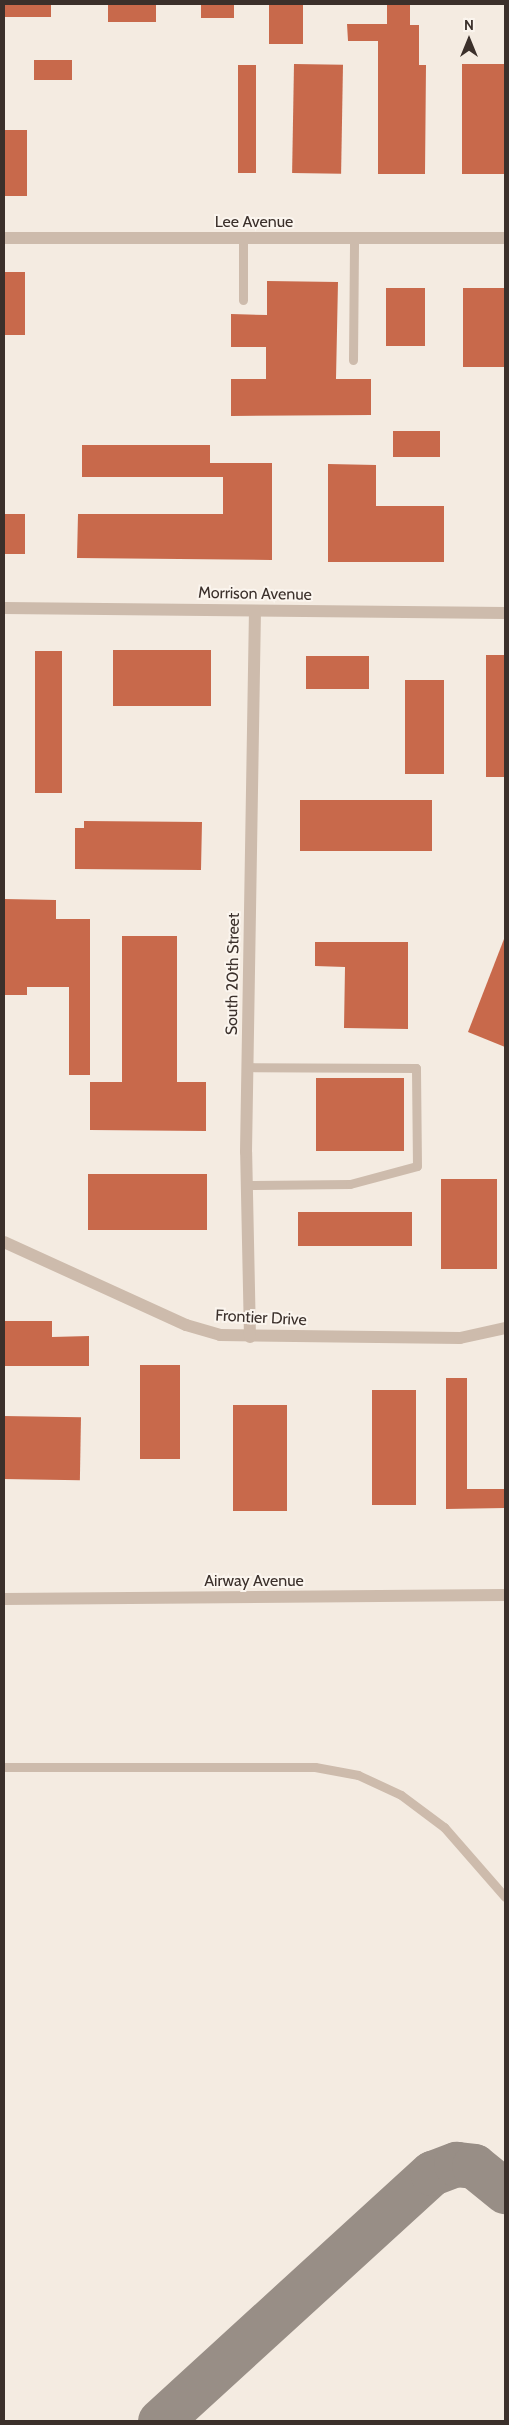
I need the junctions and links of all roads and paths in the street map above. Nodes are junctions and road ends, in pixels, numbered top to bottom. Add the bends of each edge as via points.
1 (4, 238) edge
2 (243, 238) junction
3 (354, 238) junction
4 (505, 238) edge
5 (243, 300) dead end
6 (353, 360) dead end
7 (4, 608) edge
8 (255, 611) junction
9 (505, 613) edge
10 (248, 1067) junction
11 (247, 1185) junction
12 (4, 1242) edge
13 (505, 1328) edge
14 (250, 1337) junction
15 (505, 1596) edge
16 (4, 1599) edge
17 (4, 1767) edge
18 (505, 1897) edge

1 - 2 street, Lee Avenue
2 - 3 street, Lee Avenue
2 - 5 lane
3 - 4 street, Lee Avenue
3 - 6 lane
7 - 8 street, Morrison Avenue
8 - 9 street, Morrison Avenue
8 - 10 street, South 20th Street
10 - 11 street, South 20th Street
10 - 11 lane via 416,1068 417,1166 350,1184
11 - 14 street, South 20th Street
12 - 14 street, Frontier Drive via 186,1325 214,1334
13 - 14 street, Frontier Drive via 460,1338
15 - 16 street, Airway Avenue
17 - 18 lane via 315,1767 358,1775 401,1795 444,1827

